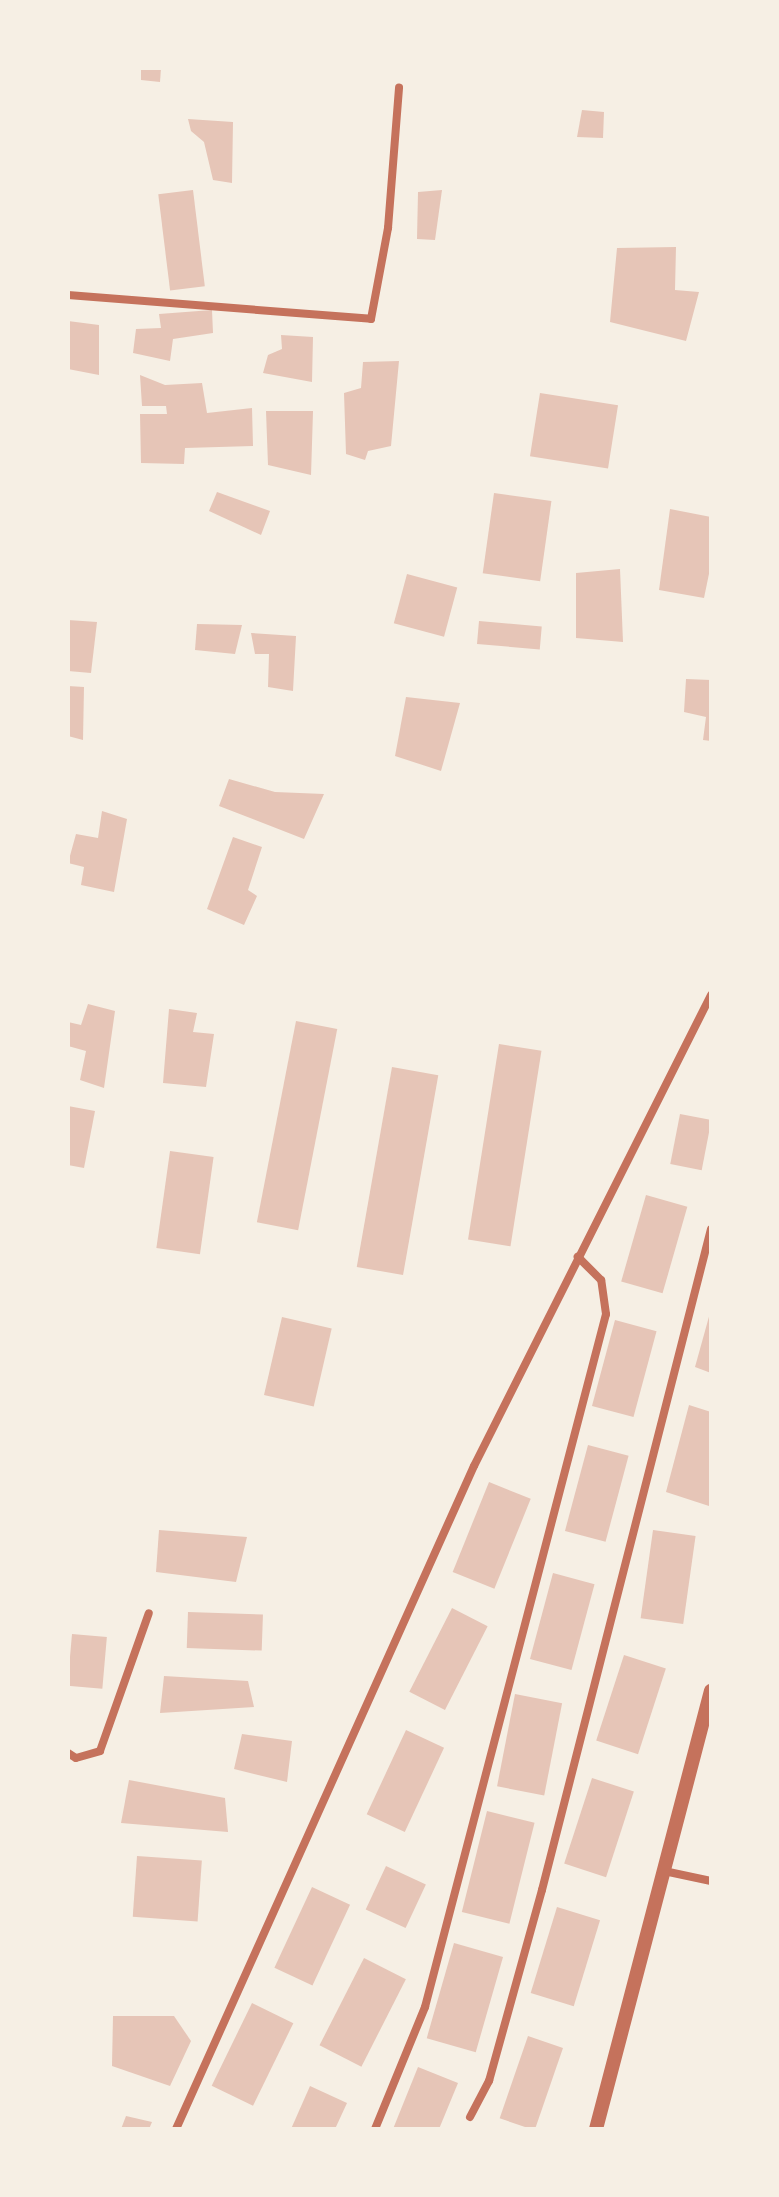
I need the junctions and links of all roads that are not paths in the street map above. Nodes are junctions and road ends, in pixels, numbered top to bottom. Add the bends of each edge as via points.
1 (399, 87) dead end
2 (68, 295) edge
3 (711, 995) edge
4 (711, 1229) edge
5 (578, 1257) junction
6 (149, 1613) dead end
7 (711, 1691) edge
8 (68, 1753) edge
9 (664, 1871) junction
10 (711, 1881) edge
11 (470, 2117) dead end
12 (176, 2129) edge
13 (375, 2129) edge
14 (596, 2129) edge

1 - 2 street via 388,228 371,319
3 - 5 street
4 - 11 street via 542,1890 489,2081
5 - 12 street via 474,1466
5 - 13 street via 601,1280 606,1314 425,2007
6 - 8 street via 100,1751 76,1758
7 - 9 street
9 - 10 street
9 - 14 street

